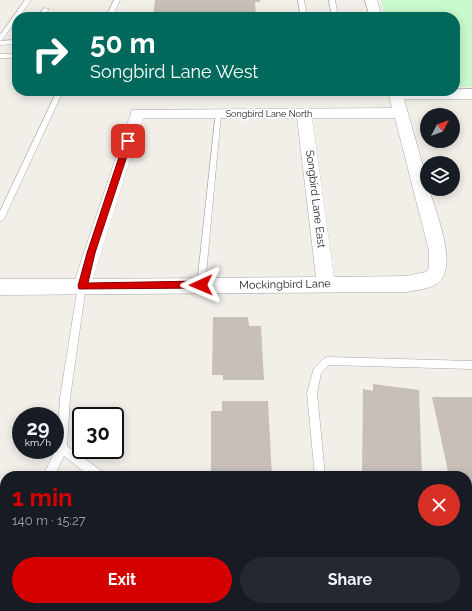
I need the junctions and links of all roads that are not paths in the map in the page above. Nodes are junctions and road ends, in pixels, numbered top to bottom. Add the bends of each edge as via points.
1 (28, 0) edge
2 (117, 0) edge
3 (301, 0) edge
4 (332, 0) edge
5 (371, 0) edge
6 (46, 9) dead end
7 (19, 12) edge
8 (44, 12) edge
9 (111, 12) edge
10 (303, 12) edge
11 (334, 12) edge
12 (375, 12) edge
13 (12, 22) edge
14 (0, 39) edge
15 (12, 42) edge
16 (0, 43) edge
17 (0, 48) edge
18 (12, 48) edge
19 (0, 56) edge
20 (12, 56) edge
21 (460, 94) edge
22 (472, 94) edge
23 (58, 96) edge
24 (397, 96) edge
25 (400, 113) junction
26 (218, 114) junction
27 (304, 114) junction
28 (0, 219) edge
29 (326, 284) junction
30 (201, 285) junction
31 (82, 286) junction
32 (0, 287) edge
33 (472, 365) edge
34 (64, 415) edge
35 (64, 450) edge
36 (56, 459) edge
37 (50, 471) edge
38 (92, 471) edge
39 (320, 471) edge

1 - 7 lane
2 - 9 lane
3 - 10 lane
4 - 11 lane
5 - 12 street
6 - 8 lane
13 - 14 lane
15 - 16 lane
17 - 18 lane
19 - 20 lane
21 - 22 street
23 - 28 lane
24 - 25 street
25 - 27 street, Songbird Lane North
25 - 29 street, Mockingbird Lane via 438,250 440,266 437,273 426,280 406,284
26 - 27 street, Songbird Lane North
26 - 30 lane
26 - 31 street, Songbird Lane North via 137,113
27 - 29 street, Songbird Lane East
29 - 30 street, Mockingbird Lane
30 - 31 street, Mockingbird Lane
31 - 32 street, Mockingbird Lane
31 - 34 lane
33 - 39 lane via 327,361 317,371 312,393
35 - 38 lane
36 - 37 lane

